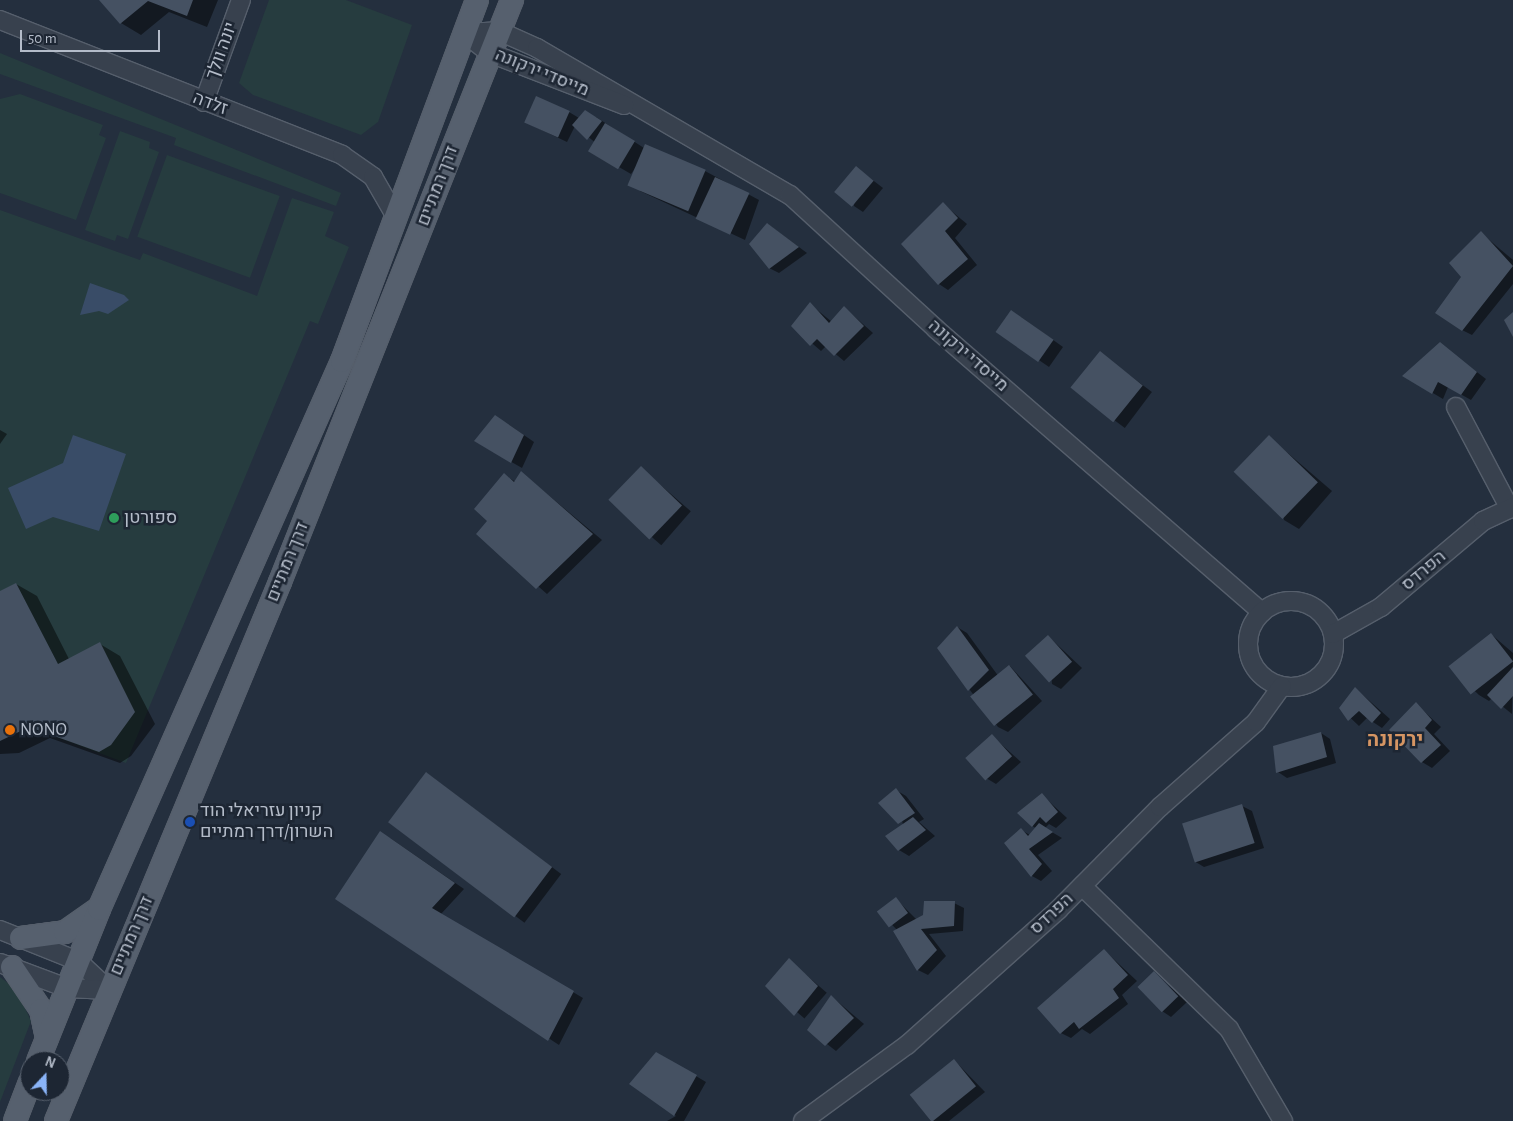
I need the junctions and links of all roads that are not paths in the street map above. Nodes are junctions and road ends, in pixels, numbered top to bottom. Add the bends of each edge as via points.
1 (241, 0) edge
2 (477, 0) edge
3 (512, 0) edge
4 (0, 20) edge
5 (499, 31) junction
6 (464, 33) junction
7 (490, 53) junction
8 (204, 102) junction
9 (662, 120) junction
10 (396, 217) junction
11 (1456, 407) dead end
12 (1511, 508) edge
13 (1262, 612) junction
14 (1333, 634) junction
15 (1282, 686) junction
16 (1082, 886) junction
17 (99, 909) junction
18 (0, 930) edge
19 (21, 938) junction
20 (78, 961) junction
21 (6, 965) edge
22 (67, 988) junction
23 (109, 990) junction
24 (47, 1038) junction
25 (42, 1051) edge
26 (23, 1101) edge
27 (15, 1121) edge
28 (56, 1121) edge
29 (803, 1121) edge
30 (1283, 1121) edge

1 - 8 street, יונה וולך
2 - 6 main road, דרך רמתיים
3 - 5 main road, דרך רמתיים
4 - 8 street, זלדה
5 - 6 street, מייסדי ירקונה
5 - 7 main road, דרך רמתיים
5 - 9 street, מייסדי ירקונה via 592,77
6 - 7 street, מייסדי ירקונה
6 - 10 main road, דרך רמתיים
7 - 9 street, מייסדי ירקונה
7 - 23 main road, דרך רמתיים via 280,582
8 - 10 street, זלדה via 342,155 373,177
9 - 13 street, מייסדי ירקונה via 790,195 936,329
10 - 17 main road, דרך רמתיים via 342,361
11 - 12 street
12 - 14 street, הפרדס via 1483,521 1381,607
13 - 14 street via 1280,602 1306,604 1327,620
13 - 15 street via 1250,631 1249,653 1264,678
14 - 15 street via 1327,669 1298,687
15 - 16 street, הפרדס via 1256,722 1160,807
16 - 29 street, הפרדס via 907,1045
16 - 30 street via 1229,1030
17 - 19 main road via 65,932
17 - 20 main road, דרך רמתיים
18 - 19 street
19 - 20 street
20 - 22 main road, דרך רמתיים
20 - 23 street
21 - 22 street
21 - 24 main road via 42,1010
22 - 23 street
22 - 24 main road
23 - 28 main road, דרך רמתיים
24 - 25 main road
26 - 27 main road

